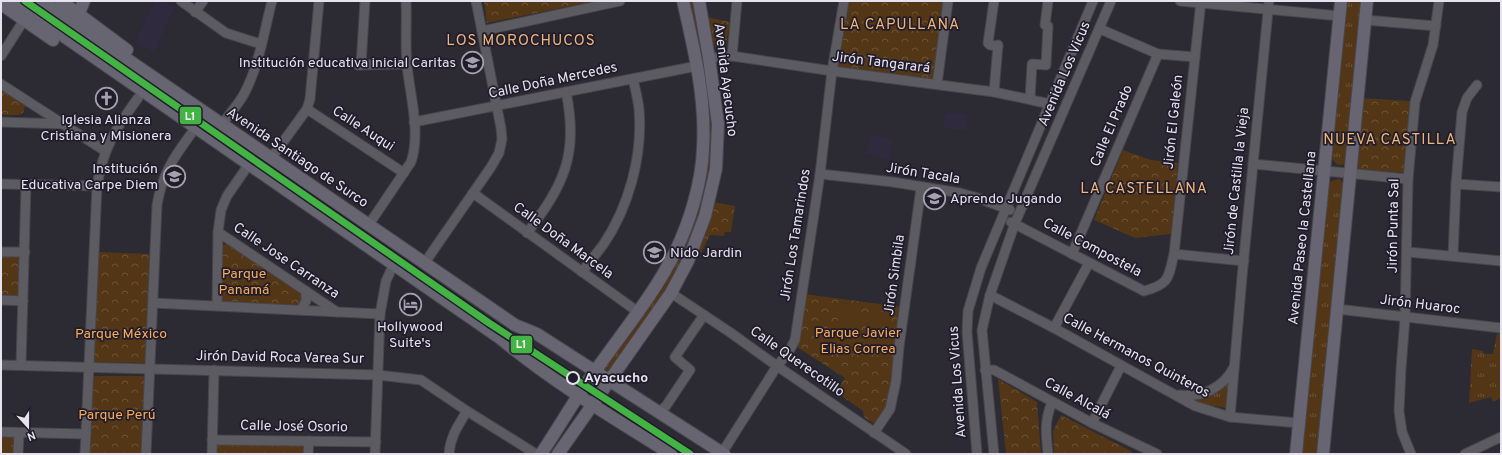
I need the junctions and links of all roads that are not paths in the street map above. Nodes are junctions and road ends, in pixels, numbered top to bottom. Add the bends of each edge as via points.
1 (13, 1) edge
2 (42, 1) edge
3 (84, 1) edge
4 (181, 1) edge
5 (203, 1) edge
6 (272, 1) edge
7 (319, 1) edge
8 (365, 1) edge
9 (406, 1) edge
10 (476, 1) edge
11 (620, 1) edge
12 (683, 1) edge
13 (699, 1) edge
14 (737, 1) edge
15 (844, 1) edge
16 (948, 1) edge
17 (994, 1) edge
18 (1048, 1) edge
19 (1092, 1) edge
20 (1111, 1) edge
21 (1180, 1) edge
22 (1341, 1) edge
23 (1367, 1) edge
24 (1439, 1) edge
25 (1200, 2) edge
26 (1, 4) edge
27 (64, 5) edge
28 (1269, 6) edge
29 (195, 12) junction
30 (1340, 16) junction
31 (77, 19) junction
32 (24, 20) junction
33 (1365, 20) junction
34 (1436, 26) junction
35 (1100, 29) junction
36 (482, 31) junction
37 (56, 32) junction
38 (261, 44) junction
39 (1158, 54) junction
40 (1, 56) edge
41 (732, 56) junction
42 (1195, 57) junction
43 (709, 58) junction
44 (407, 64) junction
45 (697, 66) junction
46 (110, 70) junction
47 (832, 71) junction
48 (633, 79) junction
49 (1, 84) edge
50 (937, 84) junction
51 (1477, 85) dead end
52 (126, 89) junction
53 (566, 92) junction
54 (994, 92) junction
55 (138, 98) junction
56 (1030, 99) junction
57 (30, 103) junction
58 (1050, 104) junction
59 (497, 107) junction
60 (307, 109) junction
61 (204, 113) junction
62 (226, 119) junction
63 (1, 122) edge
64 (414, 122) junction
65 (22, 123) junction
66 (64, 124) junction
67 (193, 131) junction
68 (105, 151) junction
69 (275, 153) junction
70 (1253, 164) junction
71 (245, 170) junction
72 (1325, 171) junction
73 (404, 173) junction
74 (820, 174) junction
75 (1350, 174) junction
76 (699, 177) junction
77 (714, 179) junction
78 (1408, 179) junction
79 (1, 184) edge
80 (1456, 184) junction
81 (26, 185) junction
82 (97, 186) junction
83 (921, 188) junction
84 (1501, 188) edge
85 (696, 192) junction
86 (473, 193) junction
87 (711, 195) junction
88 (1006, 209) junction
89 (1019, 214) junction
90 (322, 215) junction
91 (1002, 218) junction
92 (372, 220) junction
93 (1015, 223) junction
94 (331, 229) junction
95 (218, 232) junction
96 (527, 233) junction
97 (1, 252) edge
98 (25, 252) junction
99 (1408, 252) junction
100 (1072, 254) junction
101 (1174, 254) junction
102 (1453, 256) junction
103 (428, 258) junction
104 (1244, 261) junction
105 (1501, 261) edge
106 (1089, 262) junction
107 (391, 270) junction
108 (582, 272) junction
109 (1158, 288) joint
110 (306, 291) junction
111 (671, 293) junction
112 (990, 295) junction
113 (1, 300) edge
114 (23, 300) junction
115 (153, 303) junction
116 (217, 306) junction
117 (1337, 309) junction
118 (301, 310) junction
119 (338, 312) junction
120 (638, 312) junction
121 (380, 314) junction
122 (704, 315) junction
123 (1405, 318) junction
124 (1054, 328) junction
125 (1501, 328) edge
126 (537, 334) junction
127 (519, 354) junction
128 (1, 365) edge
129 (20, 365) junction
130 (1235, 365) junction
131 (777, 366) junction
132 (1121, 366) junction
133 (90, 367) junction
134 (150, 369) junction
135 (214, 370) junction
136 (985, 370) junction
137 (595, 371) junction
138 (378, 375) junction
139 (609, 381) junction
140 (1176, 394) junction
141 (579, 396) junction
142 (1052, 402) junction
143 (593, 404) junction
144 (467, 411) junction
145 (660, 412) junction
146 (1230, 417) junction
147 (1092, 423) junction
148 (1299, 423) junction
149 (1, 432) edge
150 (19, 432) junction
151 (874, 433) junction
152 (86, 434) junction
153 (1501, 437) edge
154 (212, 440) junction
155 (309, 441) junction
156 (376, 442) junction
157 (1148, 452) edge
158 (723, 453) edge
159 (18, 454) edge
160 (85, 454) edge
161 (146, 454) edge
162 (212, 454) edge
163 (308, 454) edge
164 (375, 454) edge
165 (449, 454) edge
166 (536, 454) edge
167 (541, 454) edge
168 (558, 454) edge
169 (671, 454) edge
170 (906, 454) edge
171 (977, 454) edge
172 (994, 454) edge
173 (1048, 454) edge
174 (1157, 454) edge
175 (1296, 454) edge
176 (1323, 454) edge
177 (1411, 454) edge
178 (1465, 454) edge

1 - 37 main road
2 - 27 main road, Avenida Santiago de Surco
3 - 31 main road
4 - 29 street
5 - 29 street
6 - 38 street
7 - 60 street
8 - 44 street via 360,65
9 - 44 street
10 - 36 street
11 - 36 street
12 - 45 main road, Avenida Ayacucho
13 - 43 main road, Avenida Ayacucho
14 - 41 street
15 - 47 street, Jirón Los Tamarindos
16 - 50 street
17 - 54 street via 988,43 998,45
18 - 56 street via 1046,65 1032,64
19 - 58 street, Avenida Los Vicus
20 - 35 street, Avenida Los Vicus
21 - 25 street
22 - 30 main road, Avenida Paseo la Castellana
23 - 33 main road
24 - 34 street, Jirón Punta Sal
25 - 28 street
25 - 42 street, Jirón El Galeón
26 - 32 main road
27 - 31 main road, Avenida Santiago de Surco
27 - 37 main road
28 - 30 street
28 - 70 street, Jirón de Castilla la Vieja
29 - 38 street via 226,33
30 - 72 main road, Avenida Paseo la Castellana
31 - 37 main road via 68,31
31 - 61 main road, Avenida Santiago de Surco
31 - 62 main road, Avenida Santiago de Surco via 130,52
32 - 40 street
32 - 52 main road
33 - 34 street
33 - 75 main road
34 - 78 street, Jirón Punta Sal via 1433,45 1415,102
35 - 39 street
35 - 89 street, Avenida Los Vicus
36 - 59 street
37 - 46 main road
38 - 62 street via 244,95
39 - 42 street
39 - 100 street, Calle El Prado
41 - 43 street, Jirón Tangarará
41 - 47 street, Jirón Tangarará
42 - 101 street, Jirón El Galeón
43 - 77 main road, Avenida Ayacucho via 718,124 718,155
44 - 64 street
45 - 48 street, Calle Doña Mercedes
45 - 76 main road, Avenida Ayacucho via 704,125
46 - 52 main road
46 - 67 main road
47 - 50 street, Jirón Tangarará
47 - 74 street, Jirón Los Tamarindos
48 - 53 street, Calle Doña Mercedes
48 - 108 street via 640,118 632,178 615,224 603,245
49 - 57 street
50 - 54 street, Jirón Tangarará
51 - 80 street via 1467,98 1462,112
52 - 55 main road
53 - 59 street, Calle Doña Mercedes
53 - 96 street via 571,131 567,163 556,192
54 - 56 street, Jirón Tangarará
55 - 67 main road
55 - 68 street via 114,132
56 - 58 street, Jirón Tangarará
57 - 65 street via 31,116
57 - 66 street
58 - 88 street, Avenida Los Vicus
59 - 64 street, Calle Doña Mercedes
59 - 86 street via 502,139 499,153
60 - 69 street
60 - 73 street, Calle Auqui
61 - 67 main road
61 - 126 main road, Avenida Santiago de Surco via 515,325
62 - 69 main road, Avenida Santiago de Surco
63 - 65 street
64 - 73 street via 414,153
65 - 66 street
66 - 68 street
67 - 71 main road
67 - 90 main road
67 - 115 street via 173,159 160,187
68 - 82 street
69 - 92 main road, Avenida Santiago de Surco
70 - 72 street
70 - 104 street, Jirón de Castilla la Vieja
71 - 94 main road
71 - 95 street via 227,196 221,210
72 - 75 street
72 - 148 main road, Avenida Paseo la Castellana
73 - 92 street
74 - 83 street, Jirón Tacala via 893,182
74 - 131 street, Jirón Los Tamarindos via 795,340
75 - 78 street
75 - 117 main road
76 - 77 main road
76 - 85 main road, Avenida Ayacucho
77 - 87 main road, Avenida Ayacucho
78 - 99 street, Jirón Punta Sal
79 - 81 street
80 - 84 street
80 - 102 street
81 - 82 street
81 - 98 street
82 - 133 street
83 - 88 street, Jirón Tacala via 960,193
83 - 151 street, Jirón Simbila via 896,381 890,409
85 - 87 main road
85 - 120 main road, Avenida Ayacucho via 675,253
86 - 96 street, Calle Doña Marcela
86 - 103 street
87 - 111 main road, Avenida Ayacucho via 688,261
88 - 89 street, Jirón Tacala
88 - 91 street, Avenida Los Vicus
89 - 93 street, Avenida Los Vicus
90 - 94 main road
90 - 127 main road via 500,338
91 - 93 street
91 - 171 street, Avenida Los Vicus via 981,268 968,311 967,348
92 - 103 main road, Avenida Santiago de Surco
93 - 100 street, Calle Compostela
93 - 112 street, Avenida Los Vicus
94 - 107 main road
95 - 110 street, Calle Jose Carranza
95 - 116 street
96 - 108 street, Calle Doña Marcela
97 - 98 street
98 - 114 street
99 - 102 street
99 - 123 street, Jirón Punta Sal
100 - 106 street, Calle Compostela
101 - 104 street
101 - 109 street, Jirón El Galeón via 1167,279
102 - 105 street
103 - 126 main road, Avenida Santiago de Surco via 519,319
104 - 130 street, Jirón de Castilla la Vieja
106 - 109 street, Calle Compostela via 1144,291
106 - 124 street
107 - 121 street via 386,280
107 - 127 main road via 497,342
108 - 120 street, Calle Doña Marcela
110 - 118 street via 306,301
110 - 119 street, Calle Jose Carranza
111 - 122 street, Calle Querecotillo
111 - 139 main road, Avenida Ayacucho
112 - 124 street, Calle Hermanos Quinteros
112 - 136 street, Avenida Los Vicus via 982,330
113 - 114 street
114 - 129 street
115 - 116 street
115 - 134 street
116 - 118 street
117 - 123 street, Jirón Huaroc
117 - 176 main road
118 - 119 street
119 - 121 street
120 - 137 main road, Avenida Ayacucho
121 - 138 street
122 - 131 street, Calle Querecotillo
122 - 145 street via 675,358 690,370
123 - 125 street, Jirón Huaroc
123 - 177 street, Jirón Punta Sal via 1399,411 1402,432
124 - 132 street, Calle Hermanos Quinteros
126 - 137 main road, Avenida Santiago de Surco
127 - 141 main road
128 - 129 street, Jirón David Roca Varea Sur
129 - 133 street, Jirón David Roca Varea Sur
130 - 140 street via 1224,380 1213,389 1196,395
130 - 146 street, Jirón de Castilla la Vieja
131 - 151 street, Calle Querecotillo
131 - 158 street, Jirón Los Tamarindos
132 - 140 street, Calle Hermanos Quinteros
132 - 147 street
133 - 134 street, Jirón David Roca Varea Sur
133 - 152 street
134 - 135 street, Jirón David Roca Varea Sur
134 - 161 street
135 - 138 street, Jirón David Roca Varea Sur
135 - 154 street
136 - 142 street, Calle Alcalá via 994,370
136 - 172 street, Avenida Los Vicus
137 - 139 main road, Avenida Santiago de Surco
137 - 141 main road, Avenida Ayacucho
138 - 144 street, Jirón David Roca Varea Sur via 421,380
138 - 156 street
139 - 143 main road, Avenida Ayacucho
139 - 145 main road, Avenida Santiago de Surco
140 - 146 street, Calle Hermanos Quinteros via 1195,406
141 - 143 main road
141 - 167 main road, Avenida Ayacucho
142 - 147 street, Calle Alcalá
142 - 173 street via 1045,430
143 - 168 main road, Avenida Ayacucho
143 - 169 main road
144 - 165 street via 453,432
144 - 166 street, Jirón David Roca Varea Sur
145 - 158 main road, Avenida Santiago de Surco
146 - 148 street, Calle Hermanos Quinteros
147 - 157 street, Calle Alcalá
148 - 175 main road, Avenida Paseo la Castellana
149 - 150 street
150 - 152 street
150 - 159 street
151 - 170 street, Calle Querecotillo
152 - 160 street
153 - 178 street
154 - 155 street, Calle José Osorio
154 - 162 street
155 - 156 street, Calle José Osorio
155 - 163 street
156 - 164 street
157 - 174 street, Calle Alcalá

